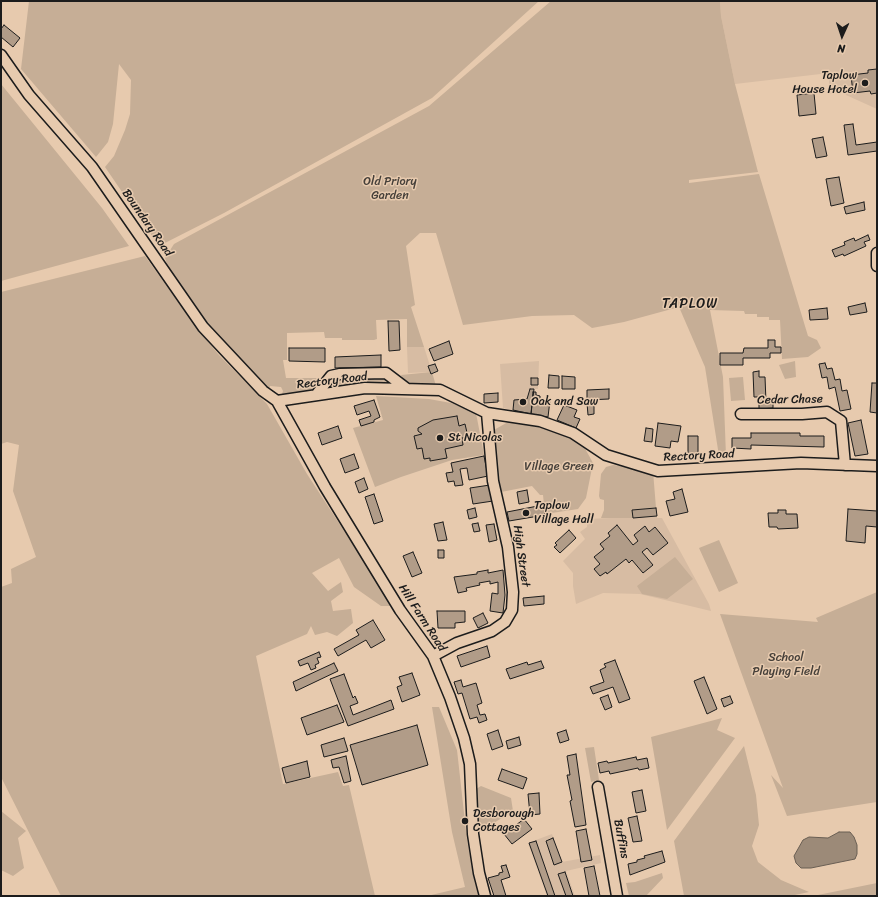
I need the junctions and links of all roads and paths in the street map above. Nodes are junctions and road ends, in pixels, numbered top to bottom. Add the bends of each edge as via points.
1 (1, 55) edge
2 (877, 253) edge
3 (877, 266) edge
4 (407, 389) junction
5 (316, 395) junction
6 (277, 401) junction
7 (487, 413) junction
8 (741, 414) dead end
9 (845, 465) junction
10 (877, 466) edge
11 (433, 656) junction
12 (598, 787) dead end
13 (485, 896) edge
14 (617, 896) edge

1 - 6 street, Boundary Road via 30,95 92,167 203,327 263,391
2 - 3 street
4 - 5 street, Rectory Road via 365,388
4 - 5 street via 386,372 340,374 331,376
4 - 7 street, Rectory Road via 440,390
5 - 6 street, Rectory Road
6 - 11 street, Hill Farm Road via 400,610
7 - 9 street, Rectory Road via 540,421 573,434 606,455 658,471 801,463
7 - 11 street, High Street via 493,481 508,547 513,592 512,610 505,622 492,631 458,643
8 - 9 street, Cedar Chase via 827,412 841,422
9 - 10 street, Rectory Road
11 - 13 street, Hill Farm Road via 457,717 470,764 474,834 479,874
12 - 14 street, Buffins

